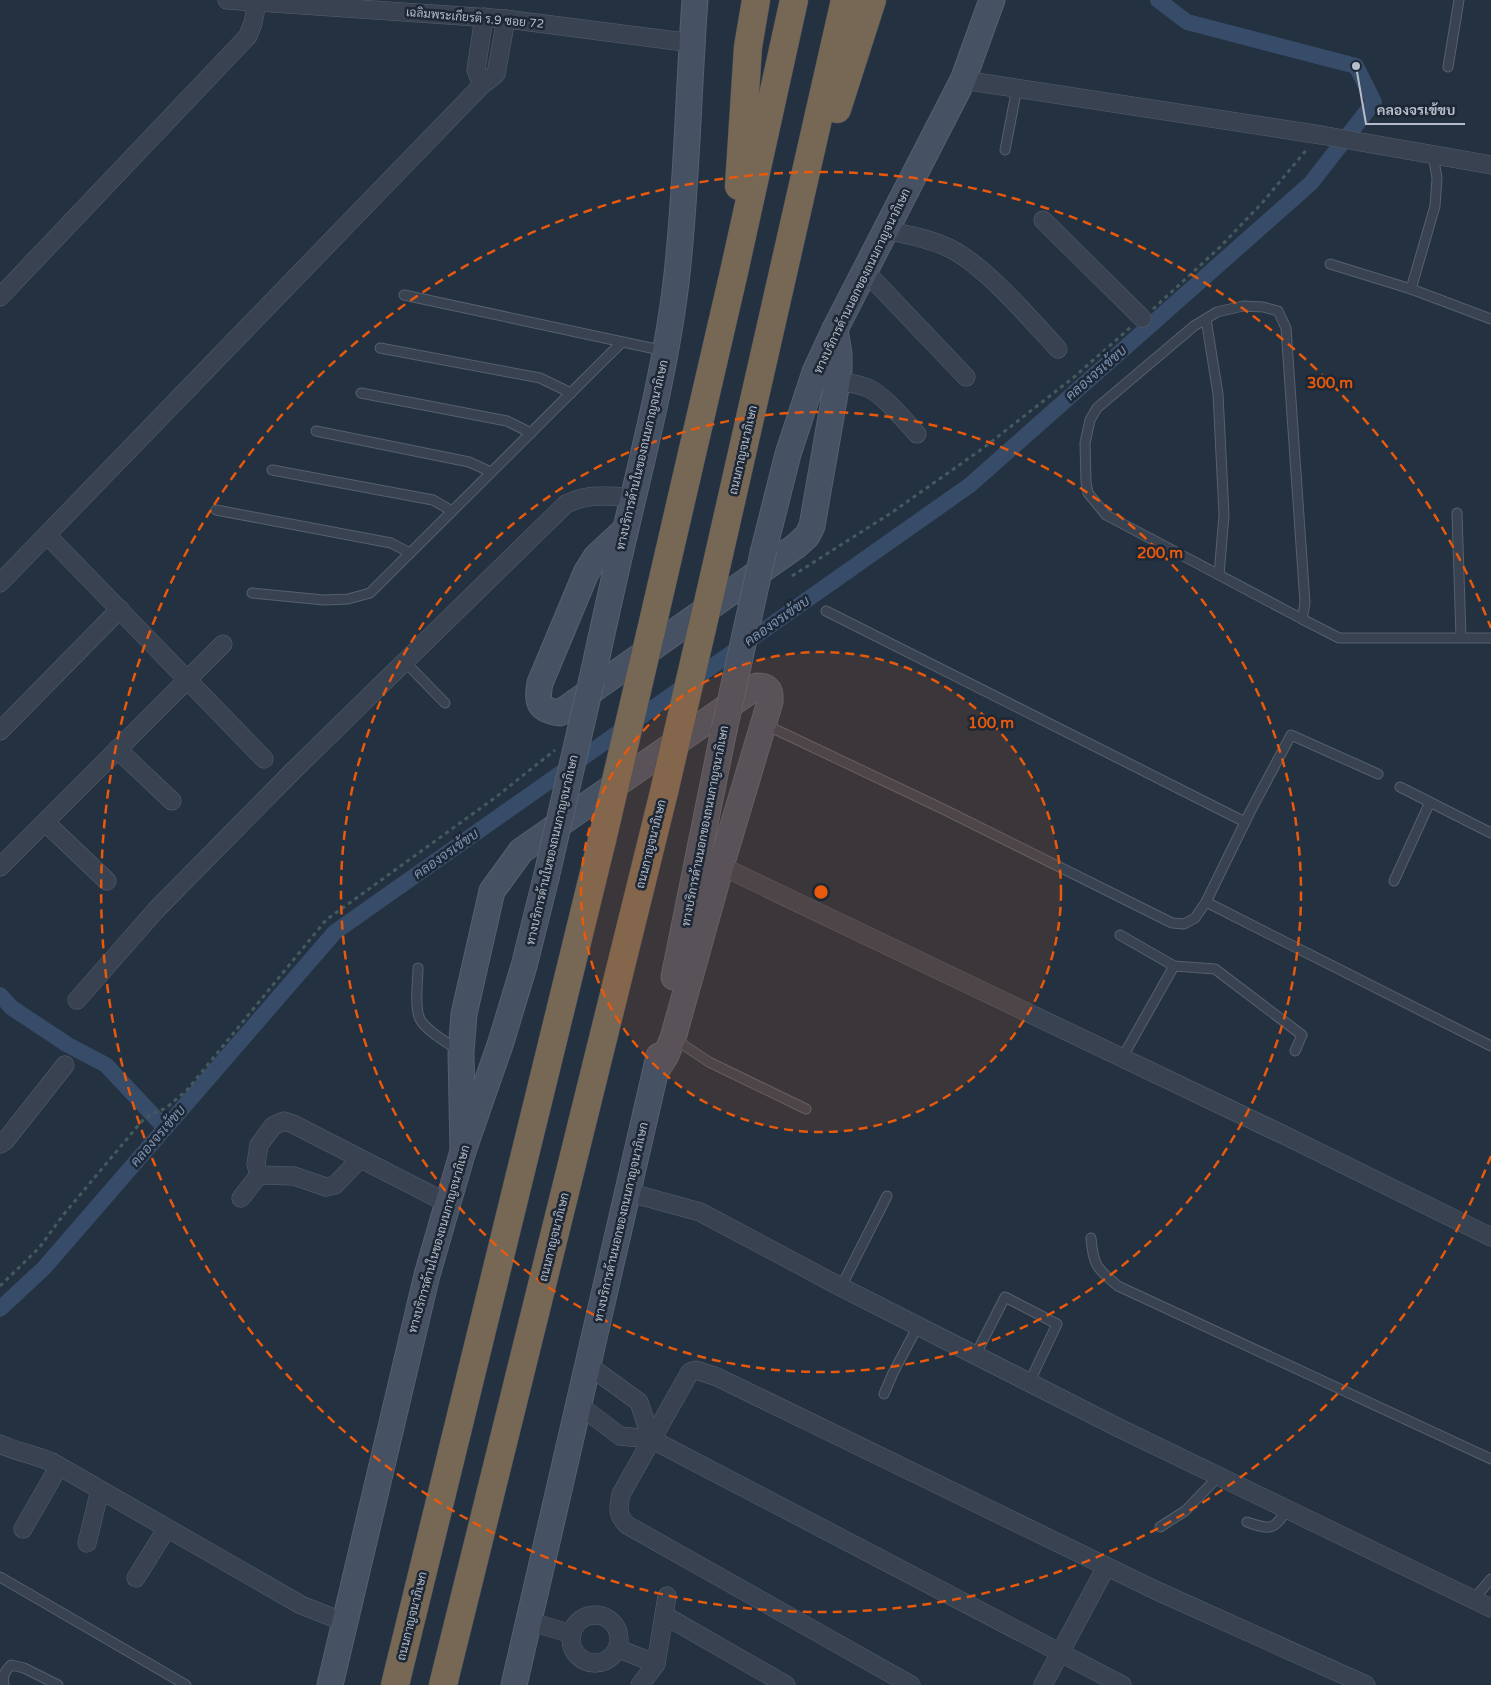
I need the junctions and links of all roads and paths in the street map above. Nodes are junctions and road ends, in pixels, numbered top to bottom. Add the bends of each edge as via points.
1 (227, 0) edge
2 (694, 0) edge
3 (744, 0) edge
4 (756, 0) edge
5 (794, 0) edge
6 (846, 0) edge
7 (872, 0) edge
8 (992, 0) edge
9 (1459, 0) edge
10 (257, 2) junction
11 (287, 2) edge
12 (484, 17) junction
13 (506, 19) junction
14 (692, 43) junction
15 (748, 47) junction
16 (1448, 67) dead end
17 (963, 80) junction
18 (482, 85) junction
19 (1017, 88) junction
20 (1005, 150) dead end
21 (1433, 154) junction
22 (1491, 165) edge
23 (1043, 220) dead end
24 (795, 222) junction
25 (886, 230) junction
26 (1330, 264) dead end
27 (865, 271) junction
28 (734, 272) junction
29 (1411, 289) junction
30 (404, 295) dead end
31 (0, 297) edge
32 (1142, 318) dead end
33 (1206, 319) junction
34 (1491, 319) edge
35 (835, 329) junction
36 (622, 342) junction
37 (380, 348) dead end
38 (1058, 349) dead end
39 (666, 351) junction
40 (966, 377) dead end
41 (837, 382) junction
42 (361, 393) dead end
43 (571, 393) junction
44 (316, 431) dead end
45 (531, 432) junction
46 (917, 434) dead end
47 (272, 470) dead end
48 (492, 472) junction
49 (633, 497) junction
50 (216, 510) dead end
51 (452, 511) junction
52 (1457, 513) dead end
53 (625, 530) junction
54 (48, 536) junction
55 (410, 553) junction
56 (1219, 575) junction
57 (0, 583) edge
58 (252, 593) dead end
59 (120, 609) junction
60 (826, 611) dead end
61 (1302, 620) junction
62 (1461, 637) junction
63 (1491, 638) edge
64 (223, 644) dead end
65 (405, 662) junction
66 (187, 678) junction
67 (445, 702) dead end
68 (764, 723) junction
69 (0, 731) edge
70 (117, 749) junction
71 (264, 759) dead end
72 (1378, 774) dead end
73 (1400, 787) dead end
74 (172, 801) dead end
75 (1430, 802) junction
76 (45, 822) junction
77 (1245, 822) junction
78 (1491, 833) edge
79 (720, 866) junction
80 (0, 867) edge
81 (1394, 880) dead end
82 (107, 881) dead end
83 (1206, 902) junction
84 (1120, 935) dead end
85 (1174, 966) junction
86 (418, 968) dead end
87 (76, 1000) dead end
88 (673, 1038) junction
89 (1491, 1046) edge
90 (1295, 1051) dead end
91 (461, 1053) junction
92 (1122, 1058) junction
93 (65, 1065) dead end
94 (656, 1071) junction
95 (806, 1109) dead end
96 (0, 1144) edge
97 (463, 1151) junction
98 (360, 1159) junction
99 (259, 1175) junction
100 (628, 1192) junction
101 (887, 1196) dead end
102 (241, 1198) dead end
103 (447, 1203) junction
104 (1491, 1237) edge
105 (1091, 1238) dead end
106 (841, 1288) junction
107 (918, 1326) junction
108 (975, 1356) junction
109 (588, 1365) junction
110 (1029, 1382) junction
111 (884, 1394) dead end
112 (578, 1405) junction
113 (651, 1439) junction
114 (0, 1444) edge
115 (1491, 1460) edge
116 (59, 1466) junction
117 (1219, 1476) junction
118 (100, 1490) junction
119 (1287, 1509) junction
120 (1247, 1522) dead end
121 (1160, 1527) dead end
122 (167, 1528) junction
123 (23, 1529) dead end
124 (86, 1543) dead end
125 (1106, 1567) junction
126 (0, 1577) edge
127 (136, 1578) dead end
128 (1491, 1579) edge
129 (667, 1596) dead end
130 (1473, 1600) junction
131 (1491, 1608) edge
132 (664, 1615) junction
133 (344, 1622) junction
134 (528, 1622) junction
135 (572, 1634) junction
136 (617, 1648) junction
137 (1061, 1654) junction
138 (656, 1664) junction
139 (4, 1685) edge
140 (58, 1685) edge
141 (186, 1685) edge
142 (330, 1685) edge
143 (395, 1685) edge
144 (443, 1685) edge
145 (514, 1685) edge
146 (640, 1685) edge
147 (786, 1685) edge
148 (910, 1685) edge
149 (1042, 1685) edge
150 (1122, 1685) edge
151 (1366, 1685) edge

1 - 10 street, เฉลิมพระเกียรติ ร.9 ซอย 72
2 - 14 main road, ทางบริการด้านในของถนนกาญจนาภิเษก
3 - 15 highway
4 - 15 highway
5 - 28 highway, ถนนกาญจนาภิเษก
6 - 24 highway, ถนนกาญจนาภิเษก
7 - 24 highway via 819,174
8 - 17 main road, ทางบริการด้านนอกของถนนกาญจนาภิเษก
9 - 16 lane
10 - 11 street, เฉลิมพระเกียรติ ร.9 ซอย 72
10 - 31 street via 248,36
11 - 12 street, เฉลิมพระเกียรติ ร.9 ซอย 72
12 - 13 street, เฉลิมพระเกียรติ ร.9 ซอย 72
12 - 18 street via 476,70
13 - 14 street, เฉลิมพระเกียรติ ร.9 ซอย 72
13 - 18 street via 496,74
14 - 39 main road, ทางบริการด้านในของถนนกาญจนาภิเษก via 683,205
15 - 28 highway
17 - 19 street
17 - 25 main road, ทางบริการด้านนอกของถนนกาญจนาภิเษก
18 - 54 street
19 - 20 lane
19 - 21 street
21 - 22 street
21 - 29 lane via 1437,178 1435,206
23 - 32 street
24 - 144 highway, ถนนกาญจนาภิเษก, bridge via 664,792
25 - 27 main road, ทางบริการด้านนอกของถนนกาญจนาภิเษก
25 - 38 street via 949,248 970,262 1000,288
26 - 29 lane
27 - 35 main road, ทางบริการด้านนอกของถนนกาญจนาภิเษก
27 - 40 street
28 - 143 highway, ถนนกาญจนาภิเษก, bridge via 602,840
29 - 34 lane
30 - 36 lane
33 - 56 lane via 1218,394 1224,515
33 - 56 lane via 1097,408 1090,420 1085,443 1086,482 1088,493 1106,514
33 - 61 lane via 1217,312 1243,306 1263,307 1278,311 1286,328 1305,603
35 - 41 main road via 839,354
35 - 94 main road, ทางบริการด้านนอกของถนนกาญจนาภิเษก, bridge via 816,372 788,454 764,549
36 - 39 lane
36 - 43 lane
37 - 43 lane via 540,378
39 - 49 main road, ทางบริการด้านในของถนนกาญจนาภิเษก
41 - 46 street via 870,389
41 - 53 main road via 812,526 807,536 560,713 543,708 538,702 540,683 586,573 596,557
42 - 45 lane via 507,421
43 - 45 lane
44 - 48 lane via 469,462
45 - 48 lane
47 - 51 lane via 433,500
48 - 51 lane
49 - 53 main road, ทางบริการด้านในของถนนกาญจนาภิเษก
49 - 65 street via 592,496 566,504
50 - 55 lane via 391,543
51 - 55 lane
52 - 62 lane
53 - 97 main road, ทางบริการด้านในของถนนกาญจนาภิเษก, bridge via 524,966
54 - 57 street
54 - 59 street
55 - 58 lane via 370,593 348,599
56 - 61 lane
59 - 66 street
59 - 69 street
60 - 77 lane
61 - 62 lane via 1339,638
62 - 63 lane
64 - 66 street
65 - 67 lane
65 - 87 street via 163,903
66 - 70 street
66 - 71 street
68 - 79 main road
68 - 83 lane via 1172,923 1184,924 1194,918
68 - 91 main road via 771,692 763,686 756,686 521,851 492,891 464,1014
70 - 74 street
70 - 76 street
72 - 77 lane via 1291,735
73 - 75 lane
75 - 78 lane
75 - 81 lane
76 - 80 street
76 - 82 street
77 - 83 lane
79 - 88 main road
79 - 92 street
83 - 89 lane
84 - 85 lane
85 - 90 lane via 1215,969 1302,1035
85 - 92 lane
86 - 91 lane via 417,1007 420,1019
88 - 94 main road
88 - 95 lane via 709,1062
91 - 97 main road
92 - 104 street
93 - 96 street
94 - 100 main road, ทางบริการด้านนอกของถนนกาญจนาภิเษก
97 - 103 main road, ทางบริการด้านในของถนนกาญจนาภิเษก
98 - 99 street via 335,1185 326,1187 294,1176
98 - 99 street via 294,1124 284,1122 272,1126 259,1145 256,1164
98 - 103 street
99 - 102 street
100 - 106 street via 700,1212
100 - 109 main road, ทางบริการด้านนอกของถนนกาญจนาภิเษก
101 - 106 lane
103 - 133 main road, ทางบริการด้านในของถนนกาญจนาภิเษก via 406,1356
105 - 115 lane via 1092,1255 1099,1271 1118,1286
106 - 107 street
107 - 108 street
107 - 111 lane
108 - 110 street
108 - 110 lane via 1005,1297 1057,1324
109 - 112 main road, ทางบริการด้านนอกของถนนกาญจนาภิเษก
109 - 113 street via 639,1402
110 - 117 street
112 - 113 street via 620,1436
112 - 134 main road, ทางบริการด้านนอกของถนนกาญจนาภิเษก
113 - 125 street via 684,1379 696,1370 717,1377
113 - 137 street
113 - 148 street via 620,1494 618,1509 627,1525
114 - 116 street
116 - 118 street
116 - 123 street
117 - 119 street
117 - 121 lane via 1185,1511
118 - 122 street
118 - 124 street
119 - 120 lane via 1280,1522 1272,1528
119 - 130 street
122 - 127 street
122 - 133 street via 301,1605
125 - 137 street
125 - 151 street
126 - 141 lane
128 - 130 lane
129 - 132 street
130 - 131 street
132 - 138 street
132 - 147 street
133 - 142 main road, ทางบริการด้านในของถนนกาญจนาภิเษก
134 - 135 street
134 - 145 main road, ทางบริการด้านนอกของถนนกาญจนาภิเษก
135 - 136 street via 575,1652 587,1662 603,1662
135 - 136 street via 583,1618 606,1617 617,1628
136 - 138 street
137 - 149 street
137 - 150 street
138 - 146 street
139 - 140 lane via 4,1671 12,1665

